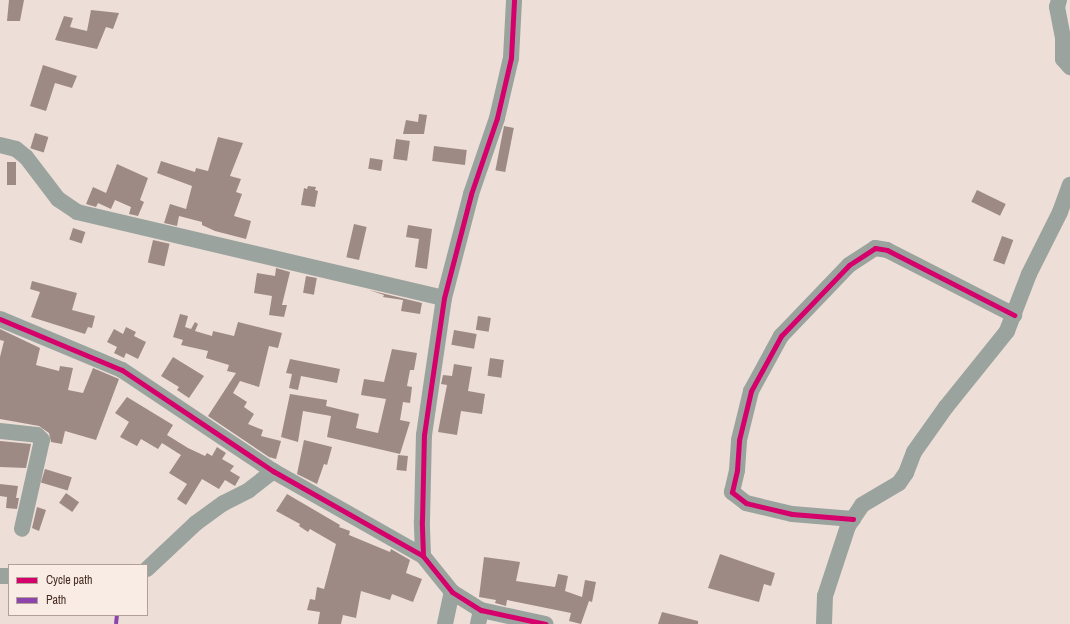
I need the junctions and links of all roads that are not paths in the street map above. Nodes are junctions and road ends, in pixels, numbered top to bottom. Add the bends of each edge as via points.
1 (514, 0) edge
2 (1059, 0) edge
3 (1070, 67) edge
4 (0, 145) edge
5 (1070, 185) edge
6 (444, 298) junction
7 (1014, 315) junction
8 (0, 319) edge
9 (0, 431) edge
10 (273, 471) junction
11 (853, 519) junction
12 (22, 529) dead end
13 (423, 556) junction
14 (148, 568) edge
15 (452, 592) junction
16 (480, 617) edge
17 (445, 624) edge
18 (546, 624) edge
19 (824, 624) edge

1 - 6 street via 511,58 497,118 471,194
2 - 3 street via 1057,7 1063,39 1063,59
4 - 6 street via 16,149 26,157 58,199 77,212
5 - 7 street via 1060,212 1029,274
6 - 13 street via 424,435
7 - 11 street via 1007,331 950,401 914,452 899,483 870,499
7 - 11 street via 887,250 875,248 849,265 781,336 751,391 739,440 732,492 746,503 792,514
8 - 10 street via 122,370
9 - 12 street via 37,435 42,440
10 - 13 street
10 - 14 street via 249,490 224,503 196,523
11 - 19 street via 848,526 825,596
13 - 15 street
15 - 16 street
15 - 17 street
16 - 18 street

